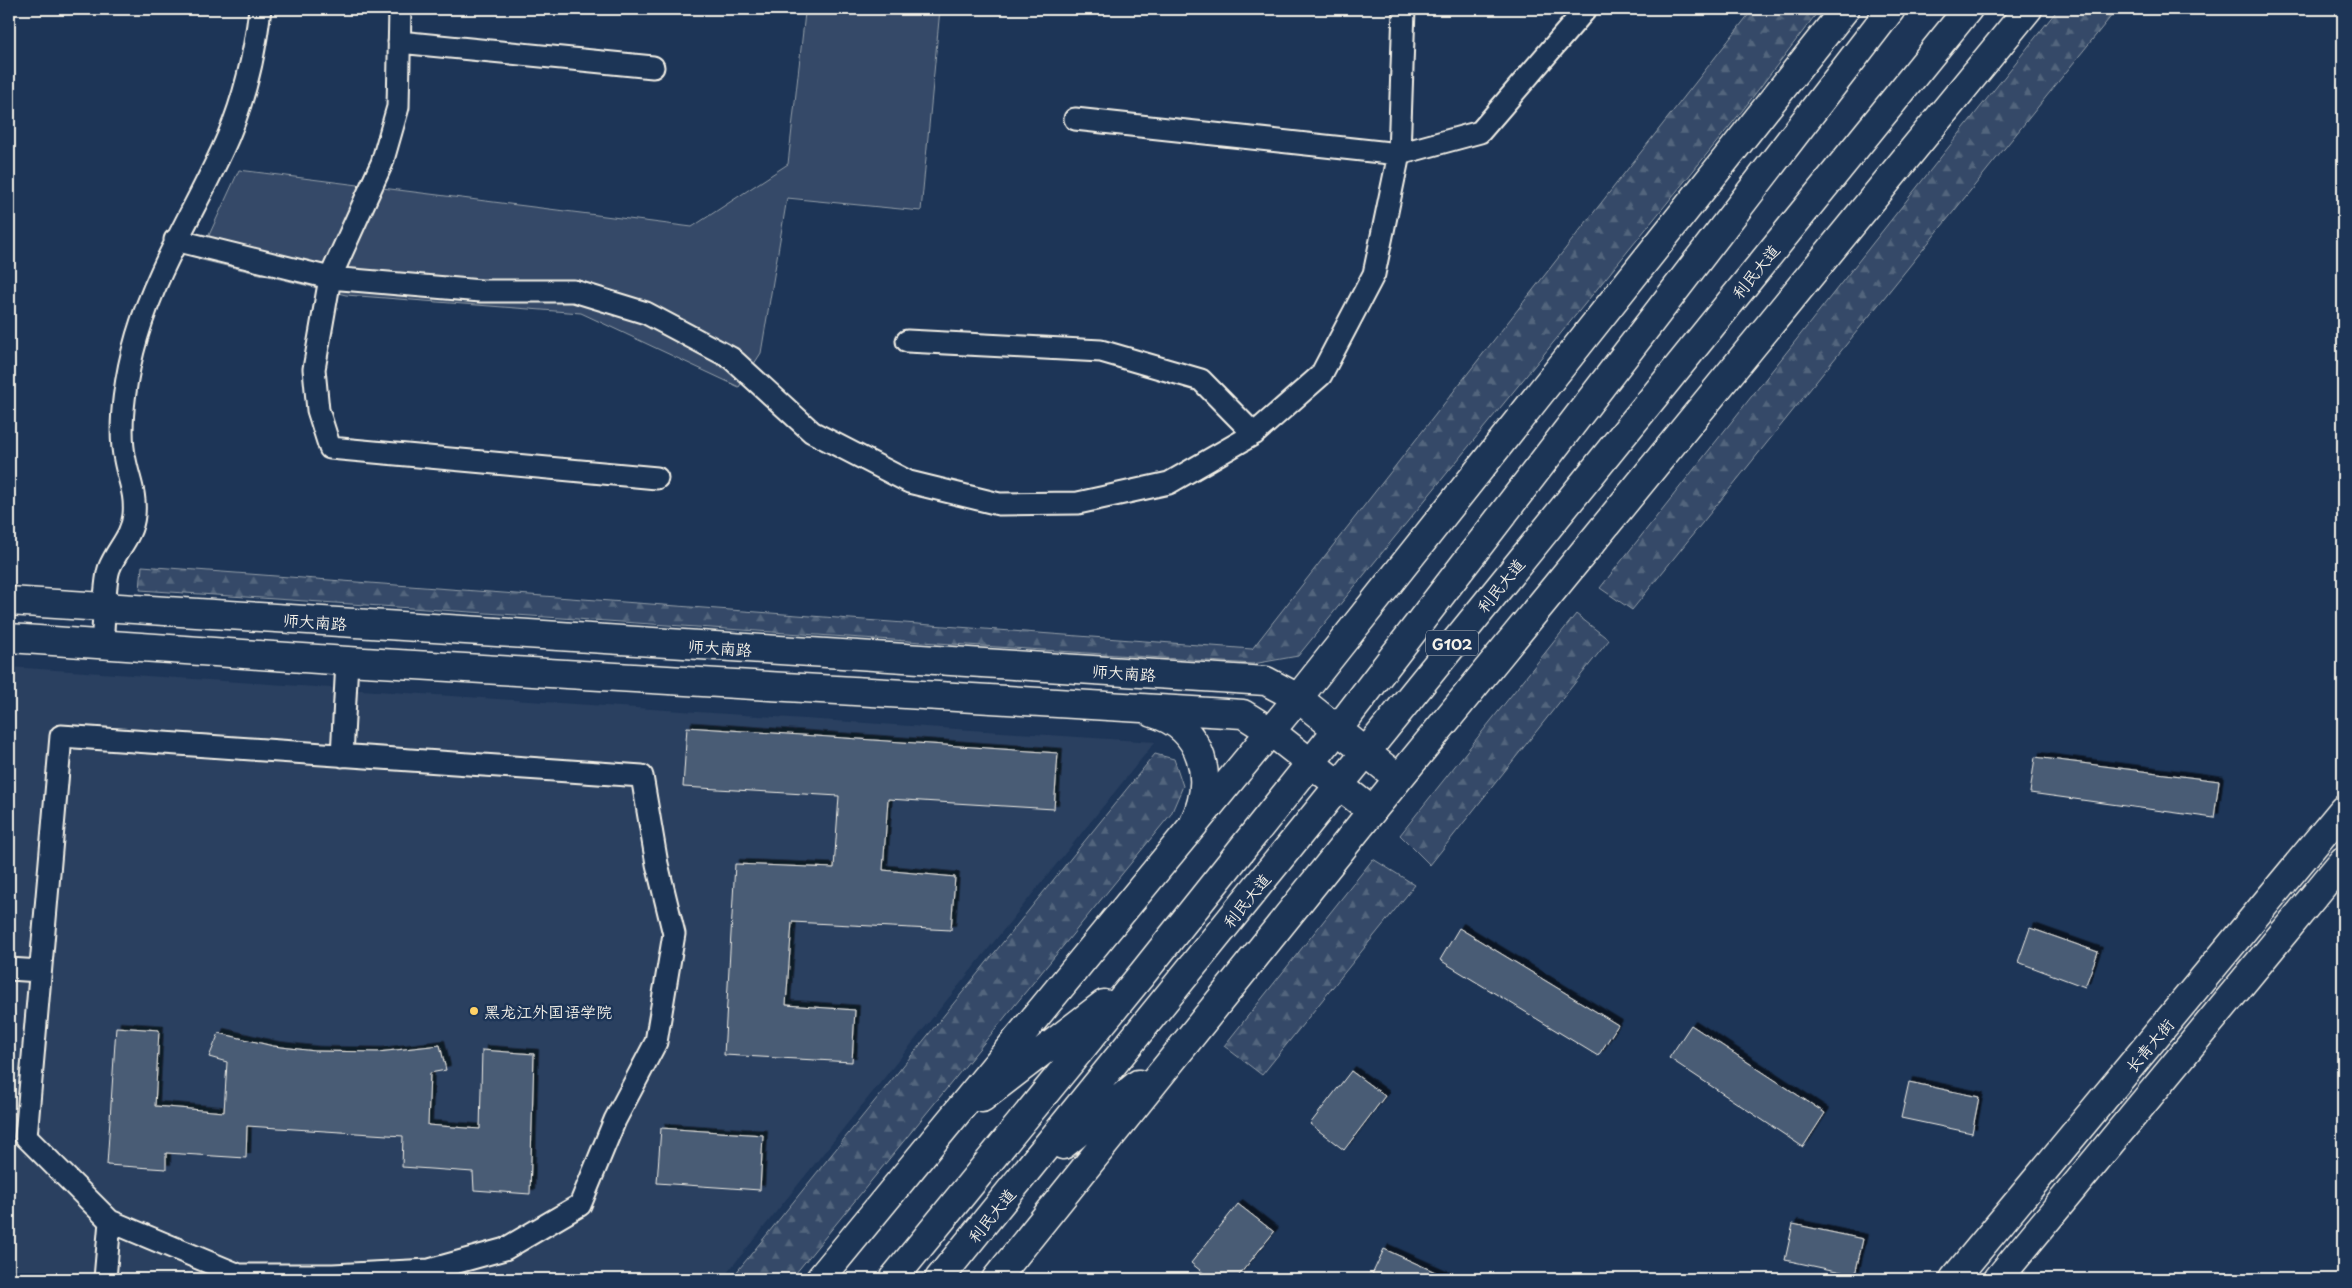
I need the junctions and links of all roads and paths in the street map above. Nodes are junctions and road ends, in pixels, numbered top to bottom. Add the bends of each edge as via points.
1 (260, 9) edge
2 (400, 9) edge
3 (1404, 9) edge
4 (1586, 9) edge
5 (1845, 9) edge
6 (1891, 9) edge
7 (1968, 9) edge
8 (2028, 9) edge
9 (400, 42) junction
10 (652, 67) dead end
11 (1075, 119) dead end
12 (1399, 154) junction
13 (175, 240) junction
14 (330, 278) junction
15 (907, 341) dead end
16 (1254, 434) junction
17 (657, 478) dead end
18 (9, 602) edge
19 (105, 608) junction
20 (9, 638) edge
21 (102, 645) junction
22 (347, 661) junction
23 (1298, 698) junction
24 (1138, 708) junction
25 (1337, 730) junction
26 (1270, 731) junction
27 (1365, 751) junction
28 (342, 756) junction
29 (1310, 763) junction
30 (1398, 778) junction
31 (1338, 785) junction
32 (2343, 810) edge
33 (1372, 811) junction
34 (1194, 823) junction
35 (2343, 861) edge
36 (9, 969) edge
37 (40, 971) junction
38 (1143, 974) junction
39 (1181, 1049) junction
40 (943, 1128) junction
41 (1019, 1181) junction
42 (110, 1221) junction
43 (105, 1279) edge
44 (820, 1279) edge
45 (893, 1279) edge
46 (939, 1279) edge
47 (996, 1279) edge
48 (1954, 1279) edge
49 (1998, 1279) edge

1 - 13 street via 254,50 228,137
2 - 9 street
3 - 12 street
4 - 12 street via 1480,132
5 - 23 main road
6 - 25 main road, G102
7 - 27 main road, 利民大道 / G102
8 - 30 main road
9 - 10 street
9 - 14 street via 398,107 382,163
11 - 12 street
12 - 16 street via 1374,274 1321,375
13 - 14 street
13 - 19 street via 150,295 129,370 123,442 135,496 134,518 126,542 109,570
14 - 16 street via 480,291 574,292 646,313 731,358 812,432 909,482 999,504 1078,503 1169,483
14 - 17 street via 314,369 318,410 330,448
15 - 16 street via 1101,352 1201,380
18 - 19 main road, 师大南路
19 - 21 street
19 - 23 main road, 师大南路 via 1266,681
20 - 21 main road
21 - 22 main road
22 - 24 main road
22 - 28 street
23 - 25 main road, 师大南路
23 - 26 main road
24 - 26 main road via 1242,714
24 - 34 main road via 1170,718 1182,726 1196,749 1205,784 1204,797
25 - 27 main road, 师大南路
25 - 29 main road, G102
26 - 29 main road
26 - 34 main road
27 - 30 main road, 师大南路
27 - 31 main road, 利民大道 / G102
28 - 37 street via 61,736
28 - 42 street via 642,776 657,864 674,934 656,1042 615,1120 580,1206 505,1249 429,1270 333,1275 240,1275
29 - 31 main road
29 - 38 main road, G102
30 - 33 main road
31 - 33 main road
31 - 41 main road, 利民大道 / G102
32 - 48 main road, 长青大街
33 - 39 main road
34 - 40 main road
35 - 49 main road, 长青大街
36 - 37 street
37 - 42 street via 26,1137
38 - 40 main road
38 - 45 main road, G102
39 - 41 main road
39 - 47 main road
40 - 44 main road
41 - 46 main road, 利民大道 / G102
42 - 43 street

